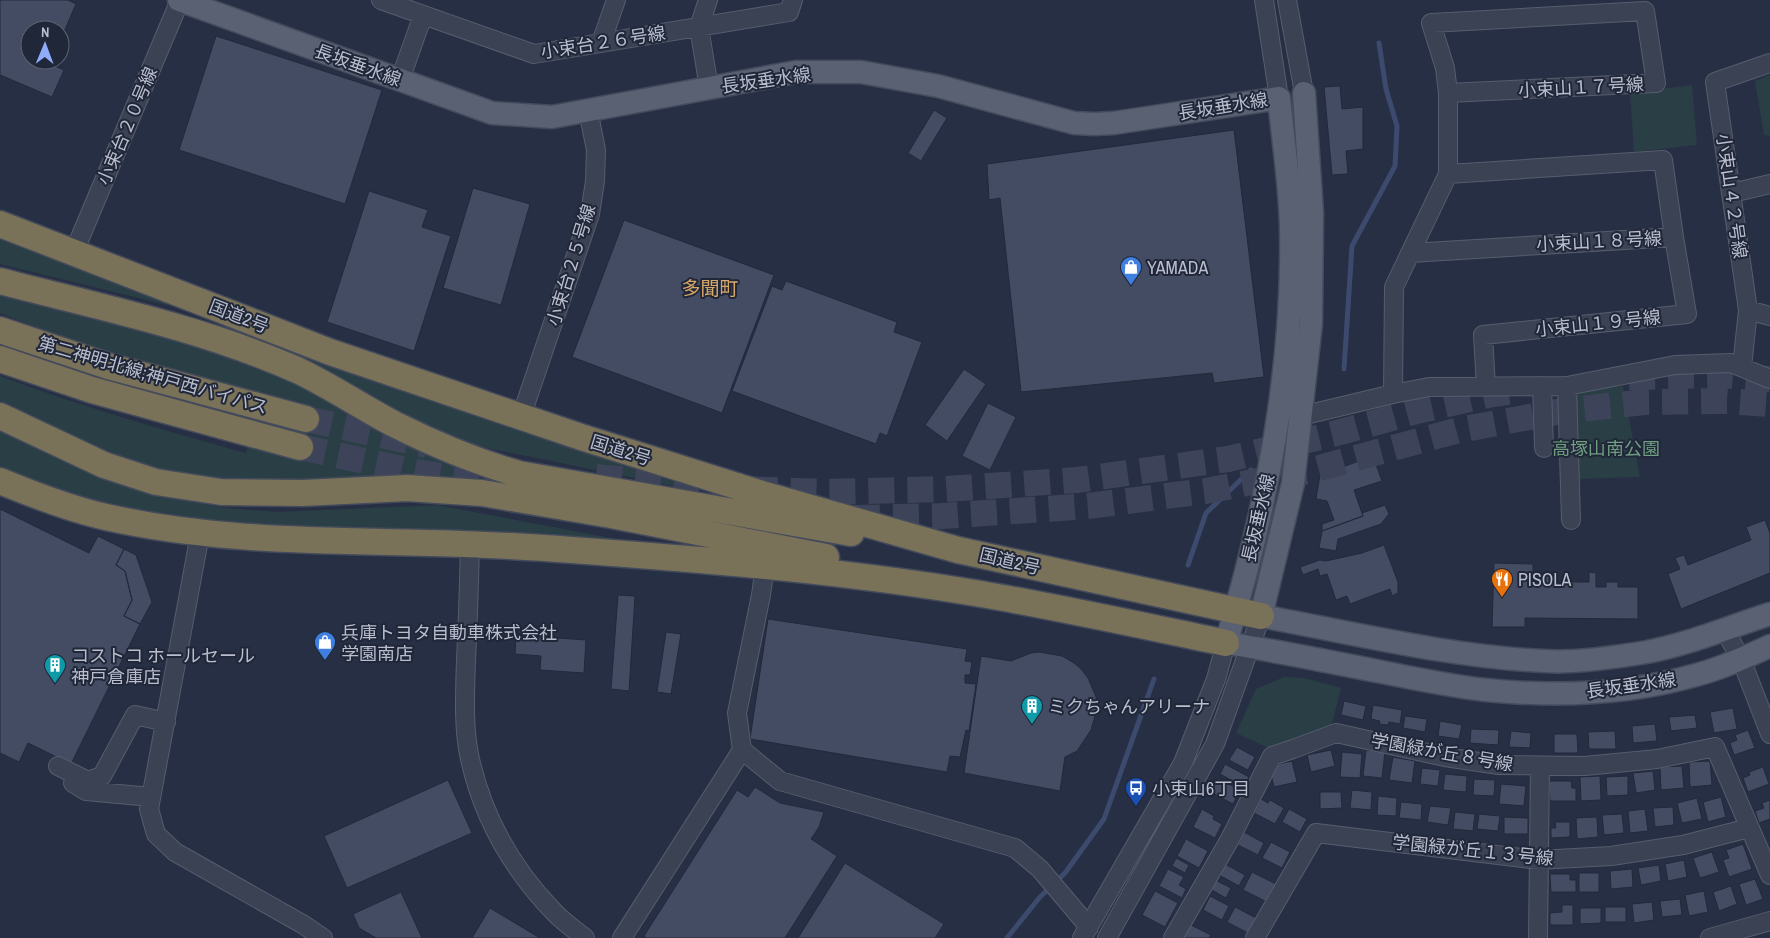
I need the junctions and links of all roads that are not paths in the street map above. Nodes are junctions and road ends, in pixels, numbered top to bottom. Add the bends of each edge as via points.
1 (180, 0) edge
2 (381, 0) edge
3 (616, 0) edge
4 (708, 0) edge
5 (793, 0) edge
6 (1264, 0) edge
7 (1287, 0) edge
8 (423, 15) junction
9 (699, 27) junction
10 (601, 43) junction
11 (1770, 63) edge
12 (400, 80) junction
13 (709, 88) junction
14 (1304, 93) joint
15 (1448, 93) junction
16 (1280, 98) junction
17 (588, 110) junction
18 (1448, 174) junction
19 (1770, 184) edge
20 (1732, 193) junction
21 (0, 224) edge
22 (1674, 237) junction
23 (74, 252) junction
24 (1410, 253) junction
25 (0, 281) edge
26 (1748, 310) junction
27 (1770, 316) edge
28 (0, 330) edge
29 (0, 359) edge
30 (1742, 367) junction
31 (1770, 379) edge
32 (1542, 386) junction
33 (1567, 386) junction
34 (1486, 387) junction
35 (1393, 394) junction
36 (0, 416) edge
37 (1302, 416) junction
38 (521, 417) junction
39 (306, 419) tunnel mouth
40 (300, 447) tunnel mouth
41 (1544, 448) dead end
42 (0, 481) edge
43 (1571, 520) dead end
44 (200, 534) junction
45 (470, 546) junction
46 (958, 550) junction
47 (765, 566) junction
48 (983, 594) junction
49 (1235, 612) junction
50 (1770, 614) edge
51 (1260, 616) junction
52 (1724, 629) junction
53 (1238, 645) junction
54 (1770, 646) edge
55 (1741, 659) junction
56 (166, 722) junction
57 (1770, 734) edge
58 (742, 750) junction
59 (1540, 767) junction
60 (152, 797) junction
61 (1749, 828) junction
62 (1538, 860) junction
63 (1770, 875) edge
64 (1770, 921) edge
65 (1086, 933) edge
66 (323, 938) edge
67 (585, 938) edge
68 (622, 938) edge
69 (1107, 938) edge
70 (1173, 938) edge
71 (1255, 938) edge
72 (1538, 938) edge
73 (1710, 938) edge

1 - 12 main road, 長坂垂水線
1 - 23 street, 小束台２０号線
2 - 8 street, 小束台２６号線
3 - 10 street
4 - 9 street
5 - 9 street, 小束台２６号線 via 789,12
6 - 16 street
7 - 14 street
8 - 10 street, 小束台２６号線 via 534,54
8 - 12 street
9 - 10 street, 小束台２６号線
9 - 13 street
11 - 20 street, 小束山４２号線 via 1715,82
12 - 17 main road, 長坂垂水線 via 492,113 552,117
13 - 16 main road, 長坂垂水線 via 796,72 860,72 938,86 1074,123 1094,124
13 - 17 main road, 長坂垂水線
14 - 37 main road, 長坂垂水線 via 1312,213 1310,323
15 - 15 street, 小束山１７号線 via 1445,68 1432,23 1644,11 1656,83
15 - 18 street, 小束山１７号線
16 - 49 main road, 長坂垂水線 via 1291,225 1290,299 1283,385 1263,506
17 - 38 street, 小束台２５号線 via 596,150 590,214
18 - 22 street, 小束山１８号線 via 1664,160
18 - 24 street, 小束山１７号線
19 - 20 street
20 - 26 street, 小束山４２号線
21 - 23 highway, 国道2号
22 - 24 street, 小束山１８号線
22 - 34 street, 小束山１９号線 via 1687,314 1484,335
23 - 38 highway, 国道2号 via 330,352
24 - 35 street, 小束山１７号線 via 1394,287
25 - 46 highway via 229,343 298,371 397,425 490,466 803,526
26 - 27 street
26 - 30 street, 小束山４２号線
28 - 39 highway, 第二神明北線;神戸西バイパス via 108,366
29 - 40 highway, 第二神明北線;神戸西バイパス via 92,390
30 - 31 street
30 - 33 street via 1731,363 1675,365
32 - 33 street
32 - 34 street
32 - 41 street
33 - 43 street
34 - 35 street via 1429,387
35 - 37 street
36 - 48 highway via 104,465 156,482 221,492 304,493 407,488 482,493 840,560
37 - 51 main road, 長坂垂水線 via 1293,483
38 - 46 highway, 国道2号 via 762,494
42 - 44 highway, 国道2号 via 103,517
44 - 45 highway, 国道2号
44 - 56 street
45 - 47 highway, 国道2号 via 568,550
45 - 67 street via 466,680 469,758 499,841 524,878 554,912
46 - 49 highway, 国道2号
47 - 48 highway, 国道2号
47 - 58 street via 737,713
48 - 53 highway, 国道2号
49 - 51 highway, 国道2号
49 - 53 main road, 長坂垂水線
50 - 52 main road, 長坂垂水線
51 - 52 main road, 長坂垂水線 via 1487,657 1547,662 1647,652
51 - 53 street
52 - 55 street
53 - 55 main road, 長坂垂水線 via 1420,680 1486,690 1542,693 1604,691 1656,684 1697,675
53 - 65 street via 1216,679 1183,763
53 - 69 street via 1215,744
54 - 55 main road, 長坂垂水線
55 - 57 street
56 - 60 street
56 - 60 street via 134,715 102,776 88,781 56,770 86,790
58 - 65 street via 780,781 1015,848 1040,869 1070,906
58 - 68 street
59 - 61 street, 学園緑が丘８号線 via 1657,759 1715,747
59 - 62 street
59 - 70 street, 学園緑が丘８号線 via 1499,766 1336,733 1272,756 1230,839
60 - 66 street via 149,809 156,834 175,852
61 - 62 street, 学園緑が丘１３号線 via 1683,845 1611,856
61 - 63 street, 学園緑が丘８号線
62 - 71 street, 学園緑が丘１３号線 via 1316,833
62 - 72 street
64 - 73 street

